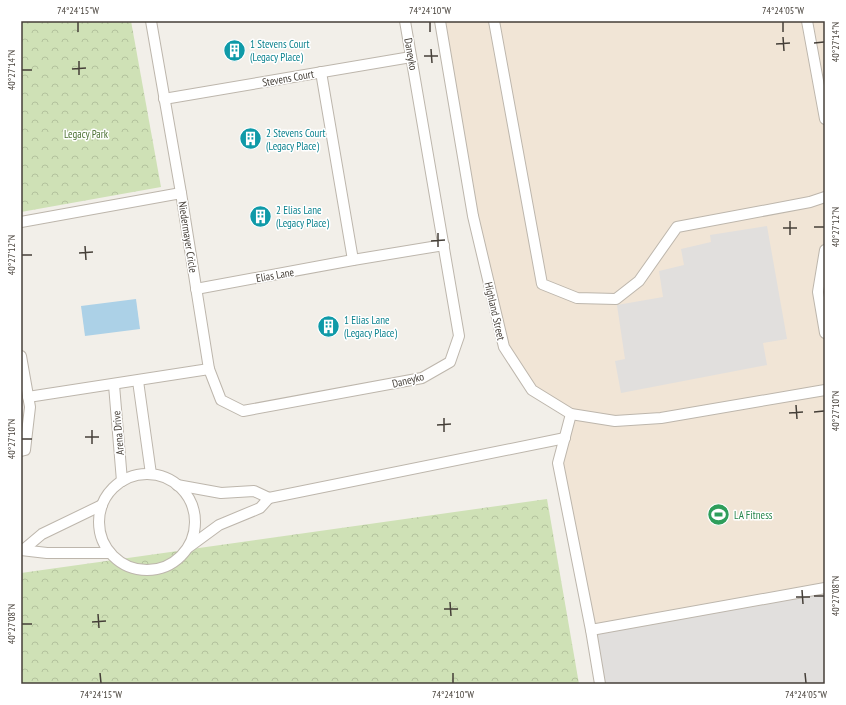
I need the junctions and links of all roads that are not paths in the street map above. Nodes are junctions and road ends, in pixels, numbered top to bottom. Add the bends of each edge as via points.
1 (151, 21) edge
2 (405, 21) edge
3 (440, 21) edge
4 (494, 21) edge
5 (807, 21) edge
6 (412, 57) junction
7 (321, 72) junction
8 (164, 98) junction
9 (825, 120) edge
10 (181, 193) junction
11 (825, 197) edge
12 (21, 222) edge
13 (444, 245) junction
14 (825, 250) edge
15 (353, 260) junction
16 (196, 289) junction
17 (825, 333) edge
18 (21, 356) edge
19 (209, 369) junction
20 (138, 381) junction
21 (114, 385) junction
22 (825, 390) edge
23 (28, 397) junction
24 (571, 414) junction
25 (565, 438) junction
26 (21, 451) edge
27 (151, 474) junction
28 (122, 481) junction
29 (177, 485) junction
30 (268, 498) junction
31 (102, 505) junction
32 (187, 548) junction
33 (22, 550) edge
34 (110, 553) junction
35 (825, 588) edge
36 (591, 630) junction
37 (600, 684) edge

1 - 8 lane
2 - 6 lane, Daneyko
3 - 24 lane, Highland Street via 473,216 504,347 532,390
4 - 11 lane via 542,284 577,298 616,299 639,281 677,228
5 - 9 lane
6 - 7 lane, Stevens Court
6 - 13 lane, Daneyko
7 - 8 lane, Stevens Court
7 - 15 lane
8 - 10 lane
10 - 12 lane, Niedermayer Cricle
10 - 16 lane, Niedermayer Cricle
13 - 15 lane, Elias Lane
13 - 19 lane, Daneyko via 459,336 450,362 422,378 243,411 221,400
14 - 17 lane via 818,292
15 - 16 lane, Elias Lane
16 - 19 lane, Niedermayer Cricle
18 - 23 lane
19 - 20 lane
20 - 21 lane
20 - 27 lane
21 - 23 lane
21 - 28 lane, Arena Drive
22 - 24 lane, Highland Street via 661,418 615,421
23 - 26 lane via 30,406 25,450
24 - 25 lane
25 - 30 lane
25 - 36 lane via 558,463
27 - 28 lane via 136,475
27 - 29 lane
28 - 31 lane via 110,491
29 - 30 lane via 221,493 254,491
29 - 32 lane via 187,495 193,508 195,522
30 - 32 lane via 260,508 219,525
31 - 33 lane via 42,534
31 - 34 lane via 99,517 100,530 103,542
32 - 34 lane via 177,559 164,567 150,570 135,568 121,562
33 - 34 lane via 47,553
35 - 36 lane
36 - 37 lane

